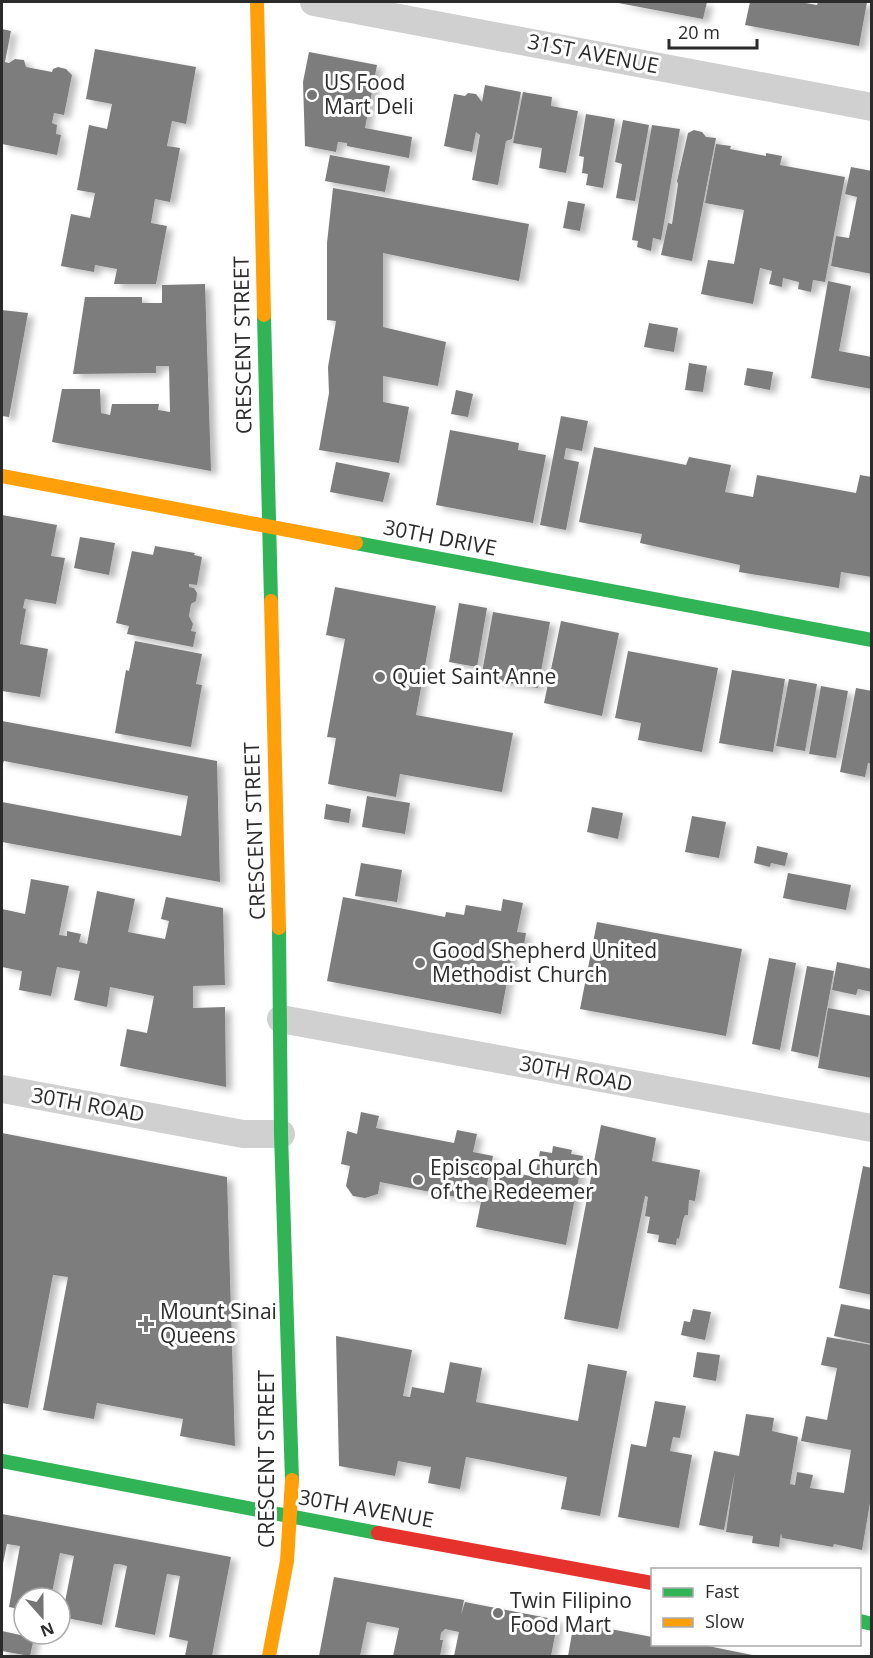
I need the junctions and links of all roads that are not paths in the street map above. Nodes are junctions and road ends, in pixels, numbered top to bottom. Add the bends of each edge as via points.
1 (257, 2) edge
2 (314, 2) edge
3 (872, 107) edge
4 (2, 476) edge
5 (268, 528) junction
6 (872, 640) edge
7 (281, 1018) junction
8 (2, 1089) edge
9 (872, 1128) edge
10 (281, 1134) junction
11 (2, 1461) edge
12 (291, 1517) junction
13 (651, 1583) edge
14 (269, 1656) edge

1 - 5 street, CRESCENT STREET
2 - 3 street, 31ST AVENUE
4 - 5 street, 30TH DRIVE
5 - 6 street, 30TH DRIVE
5 - 7 street, CRESCENT STREET
7 - 9 street, 30TH ROAD
7 - 10 street, CRESCENT STREET
8 - 10 street, 30TH ROAD via 243,1134
10 - 12 street, CRESCENT STREET
11 - 12 street, 30TH AVENUE
12 - 13 street, 30TH AVENUE
12 - 14 street, CRESCENT STREET

